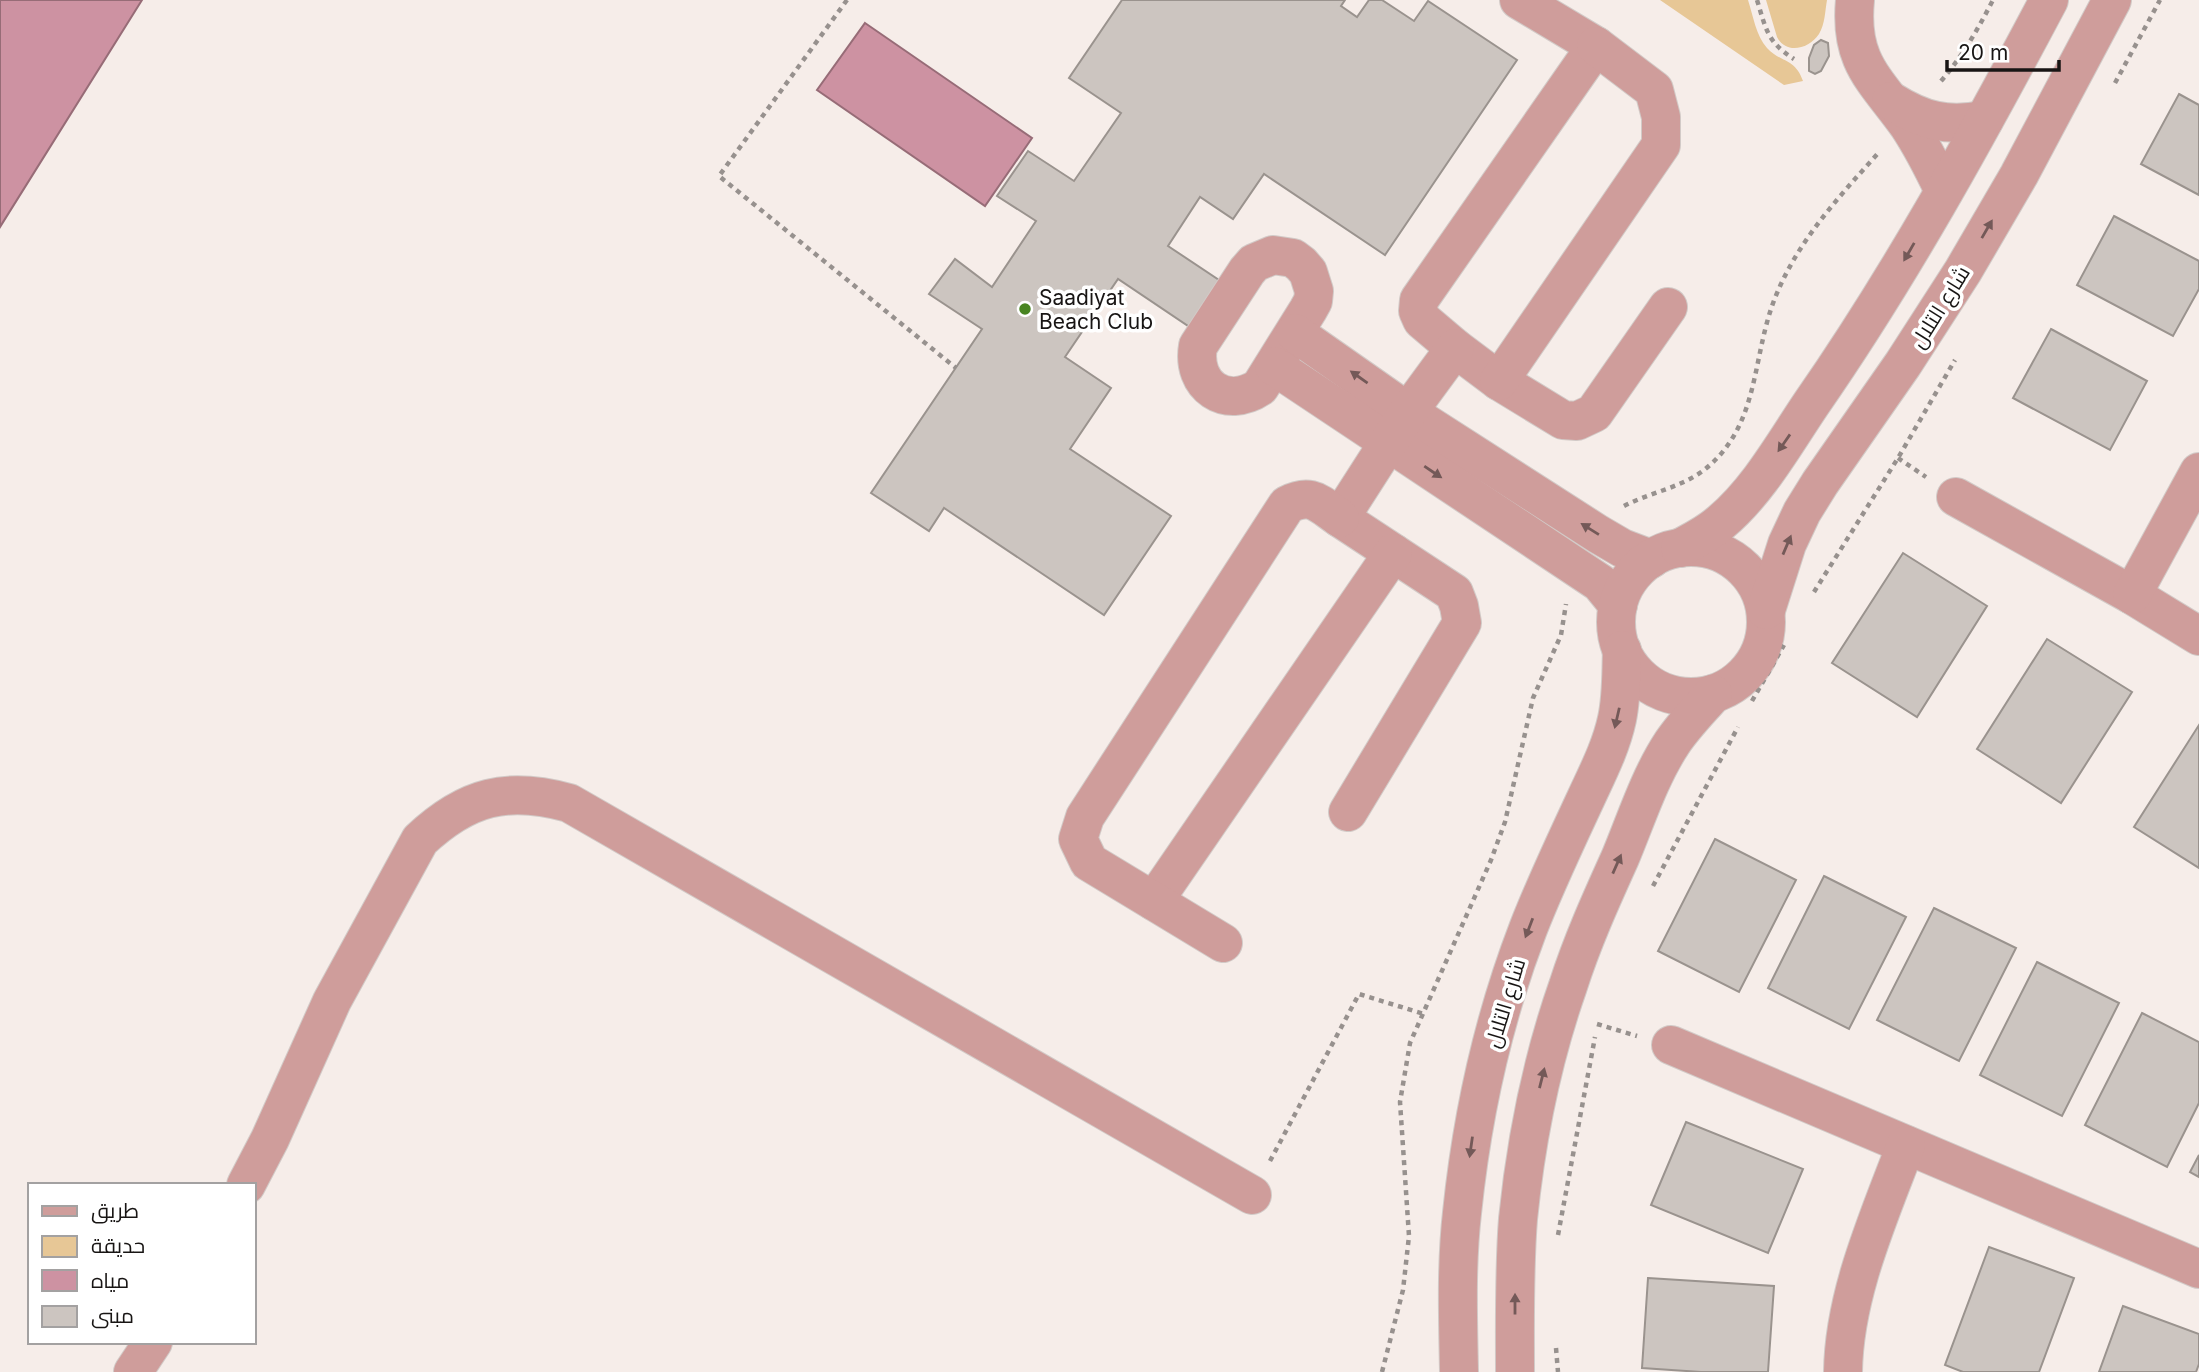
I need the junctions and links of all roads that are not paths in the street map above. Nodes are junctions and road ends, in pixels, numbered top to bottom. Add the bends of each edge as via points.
1 (1519, 0) edge
2 (1854, 0) edge
3 (2049, 0) edge
4 (2112, 0) edge
5 (1596, 46) junction
6 (1886, 99) junction
7 (1984, 120) junction
8 (1944, 191) junction
9 (1668, 307) dead end
10 (1295, 333) junction
11 (1455, 348) junction
12 (1274, 366) junction
13 (1499, 381) junction
14 (1398, 427) junction
15 (2199, 472) edge
16 (1956, 497) dead end
17 (1340, 518) junction
18 (1392, 553) junction
19 (1666, 553) junction
20 (2132, 595) junction
21 (1618, 605) junction
22 (1777, 624) junction
23 (2199, 636) edge
24 (1622, 650) junction
25 (1713, 694) junction
26 (1348, 812) dead end
27 (1154, 901) junction
28 (1223, 943) dead end
29 (1671, 1045) dead end
30 (1906, 1145) junction
31 (247, 1183) edge
32 (1252, 1195) road end
33 (2199, 1269) edge
34 (152, 1344) edge
35 (133, 1372) edge
36 (1459, 1372) edge
37 (1515, 1372) edge
38 (1843, 1372) edge

1 - 5 street
2 - 6 street via 1859,54
3 - 7 street
22 -> 4 street, شارع التلال via 1783,555 1802,512 1963,271
5 - 11 street via 1419,300 1422,320
5 - 13 street via 1654,89 1661,145
6 - 7 street via 1929,120 1966,124
6 - 8 street via 1921,144
7 - 8 street
8 -> 19 street via 1866,324 1754,487 1721,522
9 - 13 street via 1594,413 1577,421 1563,420
10 - 12 street
10 - 12 street via 1313,301 1313,281 1293,258 1263,258 1247,271 1198,346 1196,357 1209,387 1228,396 1251,393
14 -> 10 street
11 - 13 street
11 - 14 street
12 - 14 street
14 - 17 street
19 -> 14 street via 1622,548
14 -> 21 street via 1600,583
15 - 20 street
16 - 20 street
17 - 18 street
17 - 27 street via 1312,499 1287,505 1085,817 1078,839 1089,862
18 - 26 street via 1454,593 1462,623
18 - 27 street
19 - 21 street via 1636,571
19 - 22 street via 1700,547 1736,561 1751,575
20 - 23 street
21 - 24 street
22 - 25 street via 1767,628 1756,662 1737,681
24 - 25 street via 1639,676 1665,693 1695,698
24 -> 36 street, شارع التلال via 1621,695 1613,734 1528,929 1486,1070 1462,1215
37 -> 25 street via 1518,1219 1550,1044 1588,931 1661,762
27 - 28 street
29 - 30 street
30 - 33 street
30 - 38 street via 1863,1260
31 - 32 street via 332,1001 420,840 459,809 505,795 526,794 569,803
34 - 35 street

